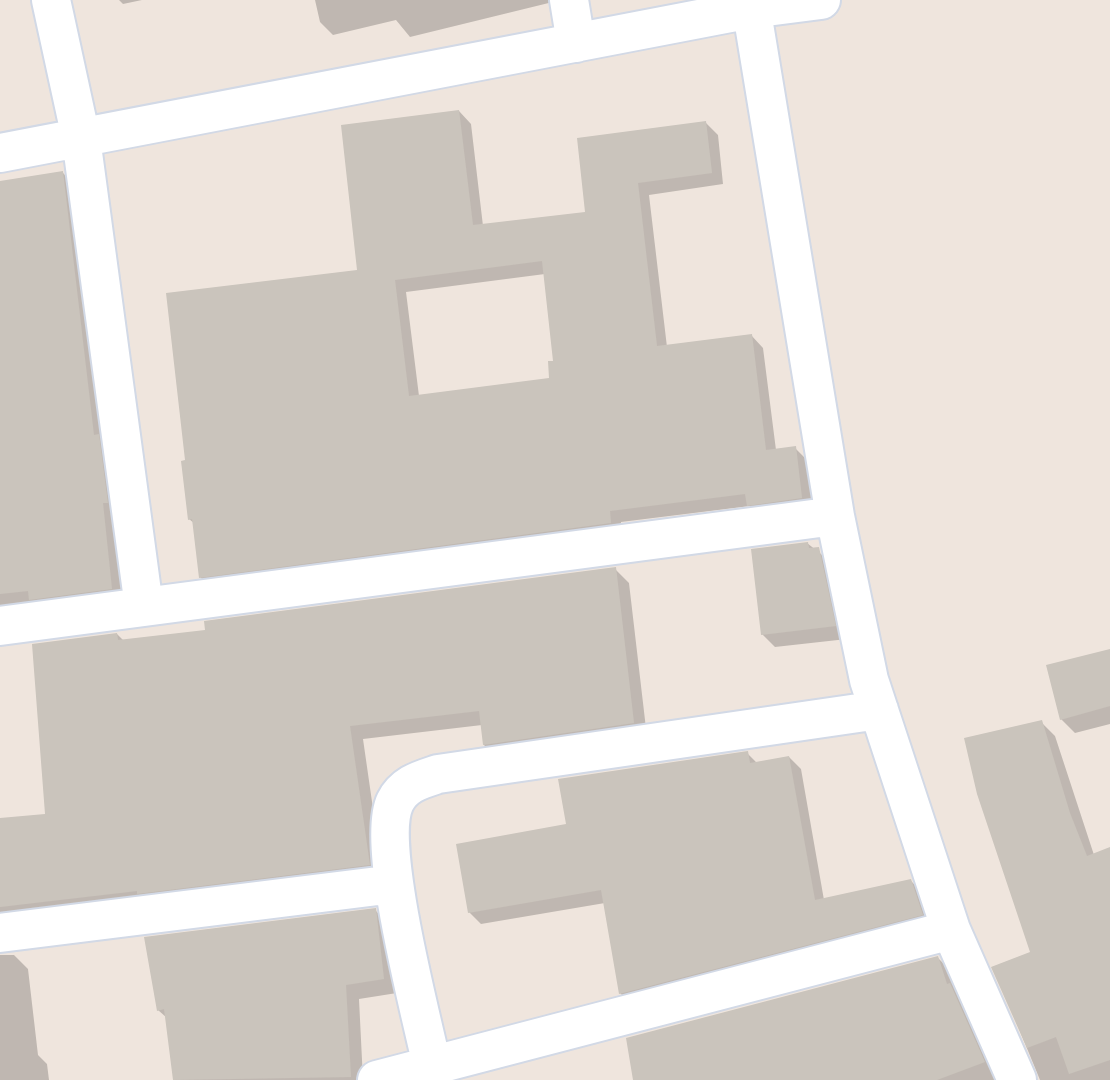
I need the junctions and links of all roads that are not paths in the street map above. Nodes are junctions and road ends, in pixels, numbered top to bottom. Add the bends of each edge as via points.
1 (51, 0) edge
2 (569, 0) edge
3 (821, 0) edge
4 (751, 5) edge
5 (576, 43) junction
6 (81, 138) junction
7 (0, 153) edge
8 (835, 516) junction
9 (144, 607) junction
10 (0, 626) edge
11 (879, 710) junction
12 (394, 884) junction
13 (951, 929) junction
14 (0, 933) edge
15 (432, 1066) junction
16 (377, 1080) edge
17 (1017, 1080) edge

1 - 6 street
2 - 5 street
3 - 4 street
4 - 5 street
4 - 8 street
5 - 6 street
6 - 7 street
6 - 9 street
8 - 9 street
8 - 11 street
9 - 10 street
11 - 12 street via 438,774 410,783 396,800 389,819
11 - 13 street
12 - 14 street
12 - 15 street
13 - 15 street
13 - 17 street
15 - 16 street

